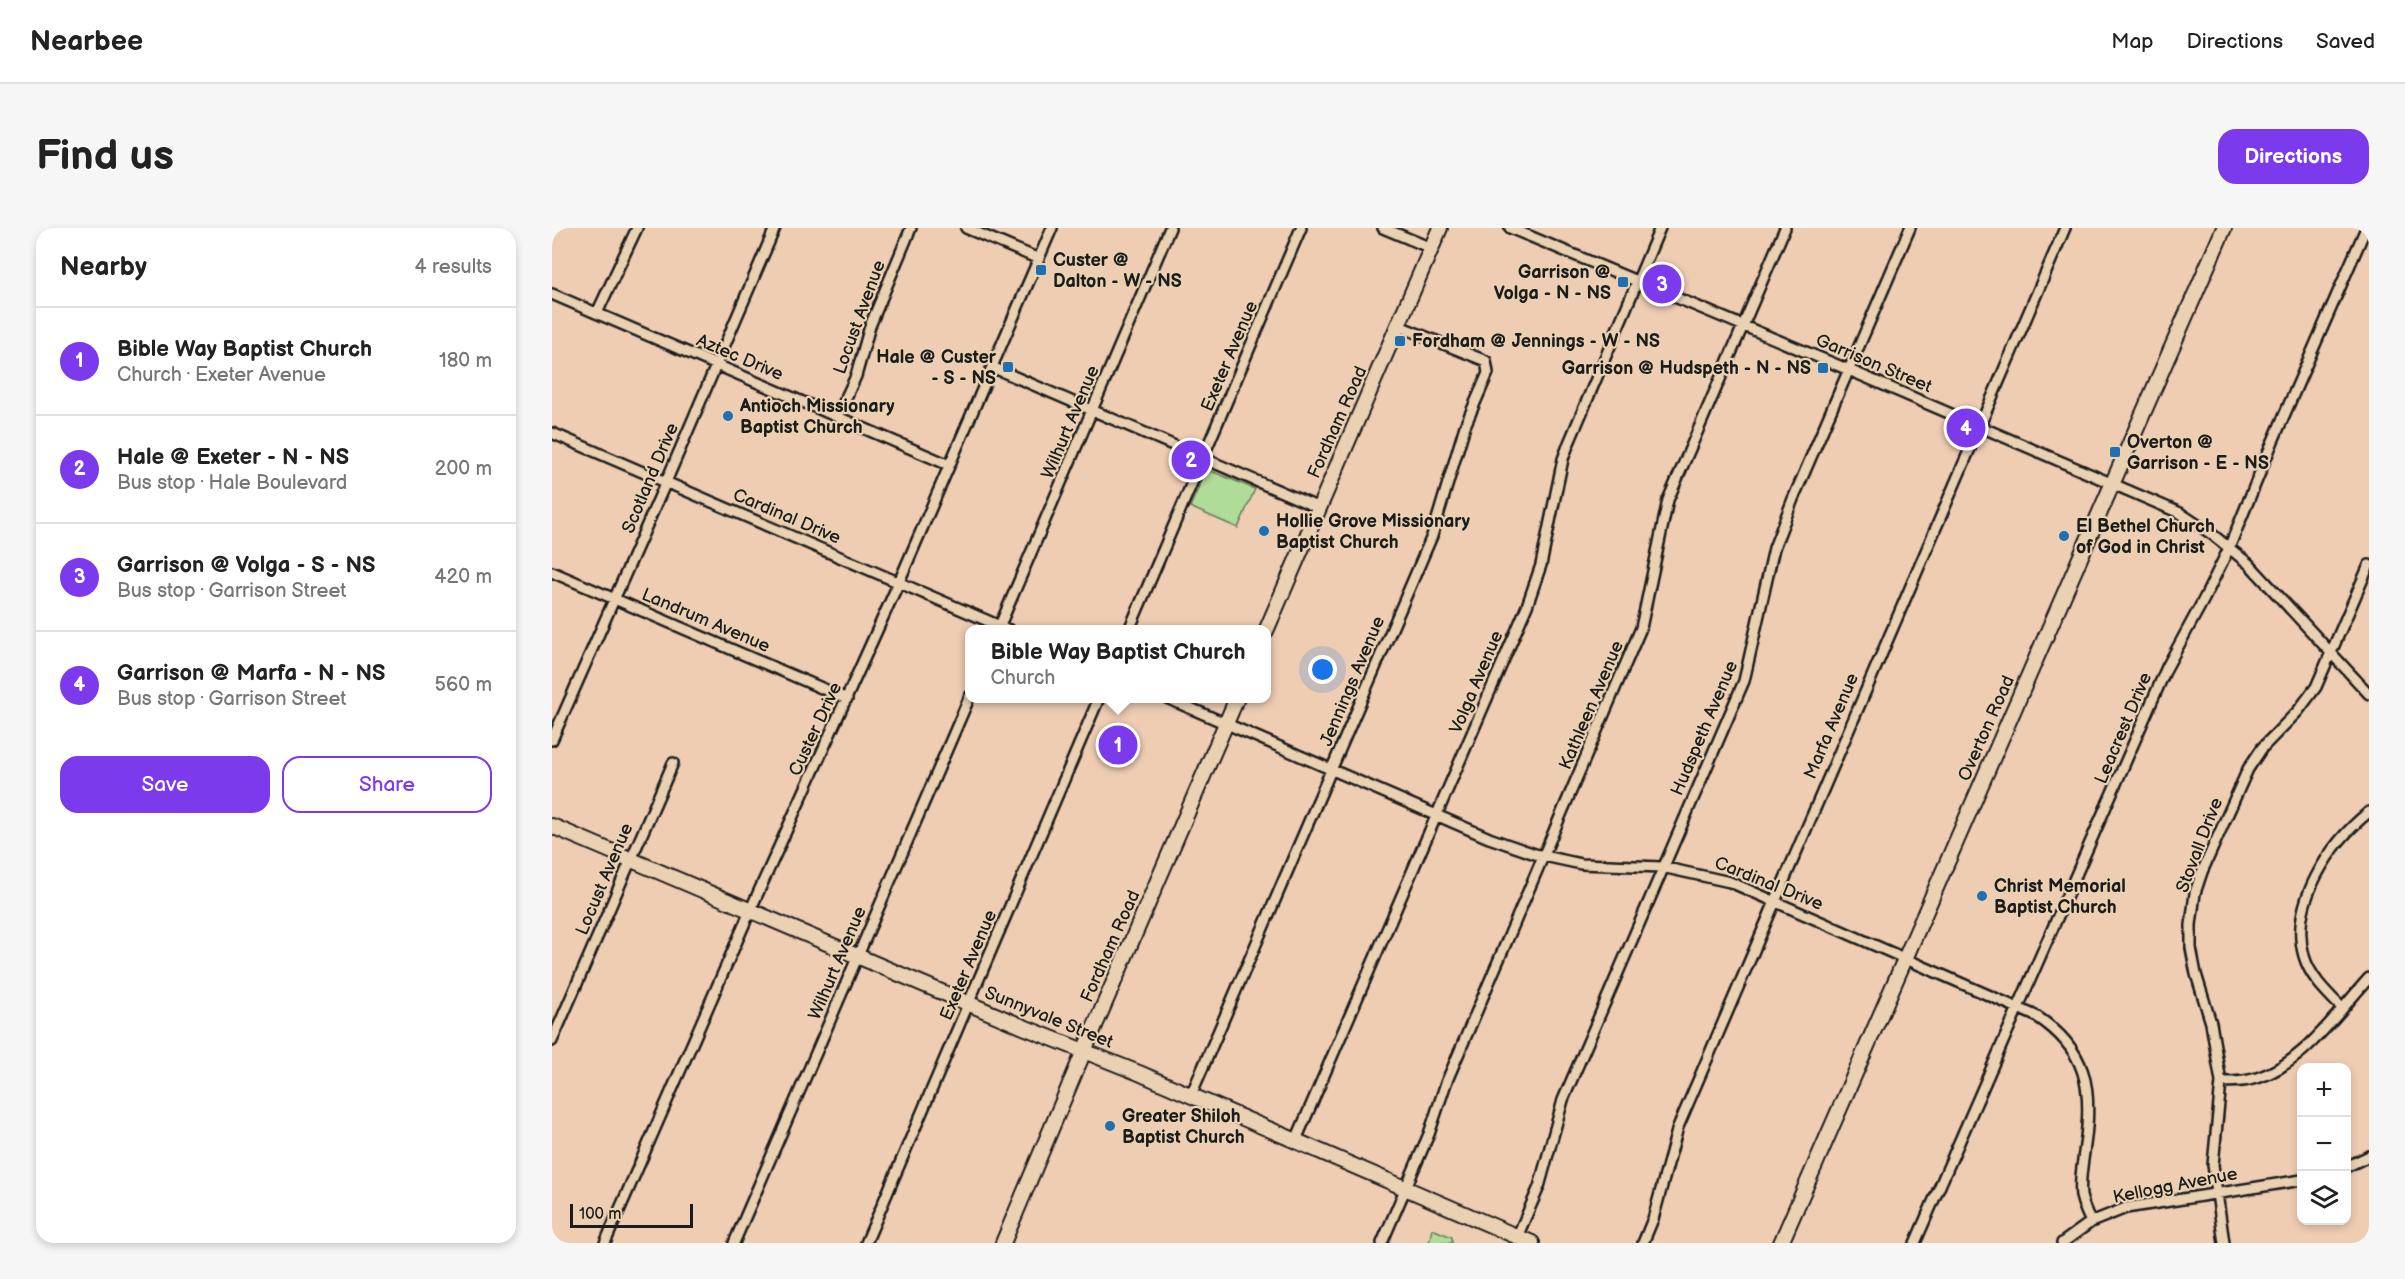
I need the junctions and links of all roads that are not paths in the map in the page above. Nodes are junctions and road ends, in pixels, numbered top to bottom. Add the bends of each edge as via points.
1 (637, 228) edge
2 (775, 228) edge
3 (911, 228) edge
4 (966, 228) edge
5 (1052, 228) edge
6 (1170, 228) edge
7 (1301, 228) edge
8 (1383, 228) edge
9 (1440, 228) edge
10 (1510, 228) edge
11 (1660, 228) edge
12 (1785, 228) edge
13 (1910, 228) edge
14 (2065, 228) edge
15 (2224, 228) edge
16 (2366, 228) edge
17 (1431, 248) junction
18 (1039, 259) junction
19 (1638, 281) junction
20 (552, 294) edge
21 (597, 313) junction
22 (1399, 326) junction
23 (1743, 326) junction
24 (716, 365) junction
25 (992, 367) junction
26 (1849, 370) junction
27 (1093, 411) junction
28 (837, 417) junction
29 (1979, 426) junction
30 (552, 433) edge
31 (1204, 459) junction
32 (949, 465) junction
33 (666, 482) junction
34 (2113, 483) junction
35 (1319, 508) junction
36 (2229, 548) junction
37 (2369, 565) edge
38 (552, 572) edge
39 (899, 582) junction
40 (615, 599) junction
41 (995, 625) edge
42 (1003, 625) edge
43 (1131, 625) edge
44 (1269, 625) edge
45 (2331, 653) junction
46 (2369, 694) edge
47 (847, 699) junction
48 (966, 703) edge
49 (1097, 703) edge
50 (1176, 703) edge
51 (1235, 703) edge
52 (1226, 724) junction
53 (552, 740) edge
54 (673, 763) dead end
55 (1332, 770) junction
56 (2369, 812) edge
57 (1437, 815) junction
58 (552, 826) edge
59 (1544, 856) junction
60 (630, 860) junction
61 (1662, 867) junction
62 (1774, 901) junction
63 (751, 910) junction
64 (858, 957) junction
65 (1905, 958) junction
66 (2369, 978) edge
67 (970, 1004) junction
68 (2019, 1008) junction
69 (2342, 1008) junction
70 (552, 1041) edge
71 (1084, 1050) junction
72 (2221, 1082) junction
73 (1191, 1095) junction
74 (1296, 1140) junction
75 (2369, 1156) edge
76 (2351, 1165) edge
77 (2297, 1181) edge
78 (1406, 1188) junction
79 (2216, 1192) junction
80 (2091, 1222) junction
81 (1518, 1237) junction
82 (605, 1243) edge
83 (734, 1243) edge
84 (866, 1243) edge
85 (1003, 1243) edge
86 (1382, 1243) edge
87 (1532, 1243) edge
88 (1643, 1243) edge
89 (1781, 1243) edge
90 (1915, 1243) edge
91 (2062, 1243) edge
92 (2224, 1243) edge

1 - 21 street
2 - 24 street, Scotland Drive
3 - 28 street, Locust Avenue
4 - 18 street
5 - 18 street, Custer Drive
6 - 27 street, Wilhurt Avenue
7 - 31 street, Exeter Avenue
8 - 17 street
9 - 17 street, Fordham Road
10 - 19 street, Garrison Street
11 - 19 street, Volga Avenue
12 - 23 street, Kathleen Avenue
13 - 26 street, Hudspeth Avenue
14 - 29 street, Marfa Avenue
15 - 34 street, Overton Road
16 - 36 street, Leacrest Drive
17 - 22 street, Fordham Road
18 - 25 street, Custer Drive
19 - 23 street, Garrison Street
19 - 57 street, Volga Avenue via 1569,443 1535,585
20 - 21 street, Aztec Drive
21 - 24 street, Aztec Drive
22 - 35 street, Fordham Road
22 - 55 street, Jennings Avenue via 1486,361 1488,373 1465,426 1432,536
23 - 26 street, Garrison Street
23 - 59 street, Kathleen Avenue via 1668,500 1641,628
24 - 28 street, Aztec Drive
24 - 33 street, Scotland Drive
25 - 27 street
25 - 32 street, Custer Drive
26 - 29 street, Garrison Street
26 - 61 street, Hudspeth Avenue via 1774,548 1744,681
27 - 31 street
27 - 42 street, Wilhurt Avenue
28 - 32 street, Aztec Drive
29 - 34 street, Garrison Street
29 - 62 street, Marfa Avenue
30 - 33 street, Cardinal Drive
31 - 35 street
31 - 43 street, Exeter Avenue
32 - 39 street, Custer Drive
33 - 39 street, Cardinal Drive
33 - 40 street, Scotland Drive
34 - 36 street, Garrison Street via 2180,513
34 - 65 street, Overton Road
35 - 44 street, Fordham Road
36 - 45 street, Garrison Street via 2249,564
36 - 68 street, Leacrest Drive via 2167,667
37 - 45 street, Stovall Drive
38 - 40 street, Landrum Avenue
39 - 41 street, Cardinal Drive
39 - 47 street, Custer Drive
40 - 47 street, Landrum Avenue
40 - 53 street, Scotland Drive
45 - 46 street, Garrison Street
45 - 72 street, Stovall Drive via 2316,687 2248,769 2195,894 2191,948 2211,1023
47 - 63 street, Custer Drive
48 - 64 street, Wilhurt Avenue
49 - 67 street, Exeter Avenue
50 - 52 street, Cardinal Drive
51 - 52 street, Fordham Road
52 - 55 street, Cardinal Drive
52 - 71 street, Fordham Road
54 - 60 street, Locust Avenue
55 - 57 street, Cardinal Drive
55 - 73 street, Jennings Avenue
56 - 69 street via 2349,829 2321,869 2304,909 2301,927 2303,951 2314,976
57 - 59 street, Cardinal Drive
57 - 74 street, Volga Avenue
58 - 60 street, Sunnyvale Street
59 - 61 street, Cardinal Drive via 1601,866
59 - 78 street, Kathleen Avenue via 1446,1083
60 - 63 street, Sunnyvale Street
60 - 70 street, Locust Avenue
61 - 62 street, Cardinal Drive via 1720,879
61 - 81 street, Hudspeth Avenue via 1563,1100 1539,1187
62 - 65 street, Cardinal Drive
62 - 88 street, Marfa Avenue via 1678,1127
63 - 64 street, Sunnyvale Street
63 - 82 street, Custer Drive
64 - 67 street, Sunnyvale Street
64 - 83 street, Wilhurt Avenue
65 - 68 street, Cardinal Drive
65 - 89 street, Overton Road
66 - 69 street
67 - 71 street, Sunnyvale Street
67 - 84 street, Exeter Avenue
68 - 80 street, Cardinal Drive via 2055,1028 2078,1059 2085,1077 2089,1098 2081,1193
68 - 90 street, Leacrest Drive
69 - 72 street via 2298,1056 2279,1070 2250,1080
71 - 73 street, Sunnyvale Street
71 - 85 street, Fordham Road
72 - 79 street, Stovall Drive via 2213,1151
73 - 74 street, Sunnyvale Street
74 - 78 street, Sunnyvale Street
75 - 76 street
77 - 79 street, Kellogg Avenue
78 - 81 street, Sunnyvale Street
78 - 86 street, Kathleen Avenue
79 - 80 street, Kellogg Avenue via 2126,1208
79 - 92 street, Stovall Drive
80 - 91 street, Kellogg Avenue
81 - 87 street, Sunnyvale Street

